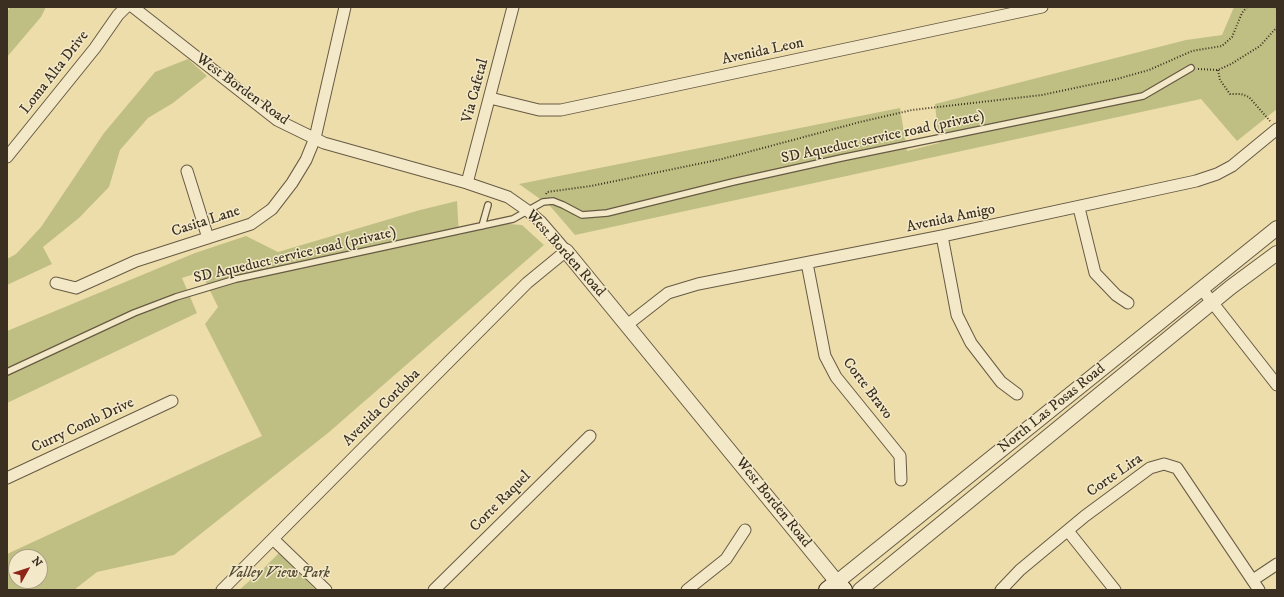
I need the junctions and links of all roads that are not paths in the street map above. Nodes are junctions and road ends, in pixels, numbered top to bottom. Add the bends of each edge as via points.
1 (126, 7) edge
2 (133, 7) edge
3 (345, 7) edge
4 (513, 7) edge
5 (1042, 7) edge
6 (1191, 68) road end
7 (490, 98) junction
8 (1276, 130) edge
9 (315, 138) junction
10 (7, 157) edge
11 (188, 171) dead end
12 (467, 183) junction
13 (488, 205) dead end
14 (1079, 208) junction
15 (528, 211) junction
16 (482, 226) junction
17 (1277, 228) edge
18 (942, 236) junction
19 (208, 238) junction
20 (566, 251) junction
21 (1277, 253) edge
22 (807, 263) junction
23 (56, 283) dead end
24 (1201, 288) junction
25 (1212, 302) junction
26 (1128, 303) dead end
27 (627, 325) junction
28 (7, 372) edge
29 (1275, 377) edge
30 (1017, 394) dead end
31 (172, 401) dead end
32 (590, 436) dead end
33 (7, 478) edge
34 (901, 480) dead end
35 (745, 530) dead end
36 (1068, 531) junction
37 (273, 539) junction
38 (1277, 564) edge
39 (1253, 580) junction
40 (836, 587) edge
41 (222, 590) edge
42 (326, 590) edge
43 (434, 590) edge
44 (687, 590) edge
45 (860, 590) edge
46 (1001, 590) edge
47 (1115, 590) edge
48 (1259, 590) edge

1 - 10 street, Loma Alta Drive
2 - 9 street, West Borden Road via 277,120
3 - 9 street, Casita Lane
4 - 7 street, Via Cafetal
5 - 7 street, Avenida Leon via 561,110 539,110
6 - 15 lane, SD Aqueduct service road (private) via 1142,96 826,162 607,213 582,215 563,205 548,202 543,202
7 - 12 street, Via Cafetal
8 - 14 street, Avenida Amigo via 1232,166 1217,174
9 - 12 street, West Borden Road via 324,143
9 - 19 street, Casita Lane via 306,160 272,209 251,224
11 - 19 street
12 - 15 street, West Borden Road via 508,197
13 - 16 lane
14 - 18 street, Avenida Amigo
14 - 26 street via 1095,273 1116,295
15 - 16 lane, SD Aqueduct service road (private) via 513,219
15 - 20 street, West Borden Road
16 - 28 lane, SD Aqueduct service road (private) via 236,279 176,297 134,313
17 - 24 street, North Las Posas Road
18 - 22 street, Avenida Amigo
18 - 30 street via 957,315 971,343 1001,382
19 - 23 street, Casita Lane via 136,261 76,288
20 - 27 street, West Borden Road
20 - 37 street, Avenida Cordoba via 527,282
21 - 25 street, North Las Posas Road
22 - 27 street, Avenida Amigo via 698,284 668,293
22 - 34 street, Corte Bravo via 825,356 836,377 900,456
24 - 25 street
24 - 40 street, North Las Posas Road
25 - 29 street
25 - 45 street, North Las Posas Road
27 - 40 street, West Borden Road
31 - 33 street, Curry Comb Drive
32 - 43 street, Corte Raquel
35 - 44 street via 726,559
36 - 39 street, Corte Lira via 1150,468 1164,464 1177,468
36 - 46 street, Corte Lira via 1020,570
36 - 47 street
37 - 41 street, Avenida Cordoba
37 - 42 street
38 - 39 street
39 - 48 street, Corte Lira

